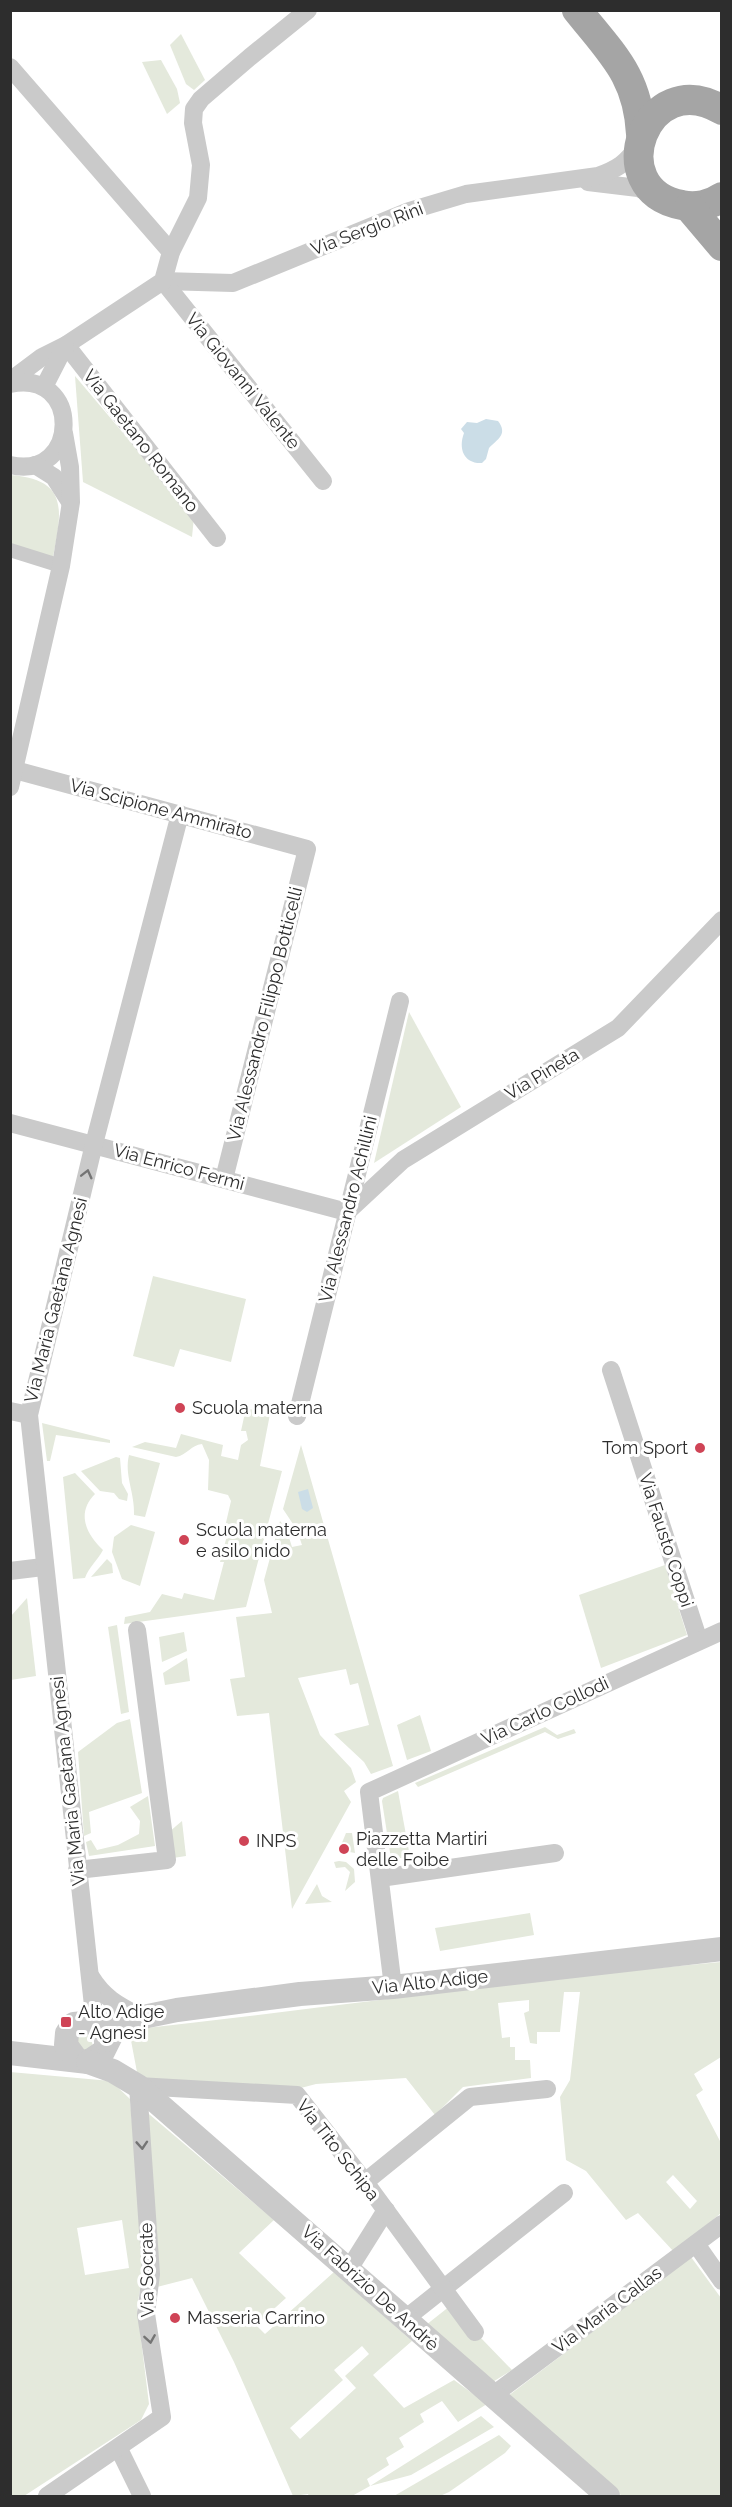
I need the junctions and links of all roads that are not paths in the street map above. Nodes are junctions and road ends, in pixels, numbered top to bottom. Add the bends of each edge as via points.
1 (308, 10) edge
2 (577, 10) edge
3 (615, 57) junction
4 (10, 67) edge
5 (678, 101) junction
6 (718, 105) edge
7 (640, 140) junction
8 (574, 181) junction
9 (659, 196) junction
10 (722, 197) edge
11 (689, 207) junction
12 (722, 246) edge
13 (171, 252) junction
14 (163, 281) junction
15 (66, 345) junction
16 (10, 382) edge
17 (44, 387) junction
18 (64, 433) junction
19 (10, 465) edge
20 (35, 465) junction
21 (323, 481) dead end
22 (71, 502) junction
23 (217, 538) dead end
24 (10, 550) edge
25 (61, 566) junction
26 (13, 778) edge
27 (180, 814) junction
28 (307, 849) joint
29 (722, 920) edge
30 (400, 1001) dead end
31 (10, 1123) edge
32 (94, 1144) junction
33 (224, 1179) junction
34 (347, 1212) junction
35 (611, 1370) dead end
36 (10, 1411) edge
37 (29, 1415) junction
38 (297, 1416) dead end
39 (43, 1567) junction
40 (10, 1571) edge
41 (137, 1630) dead end
42 (722, 1632) edge
43 (699, 1641) junction
44 (555, 1853) dead end
45 (77, 1870) junction
46 (380, 1878) junction
47 (722, 1949) edge
48 (91, 1976) junction
49 (393, 1987) junction
50 (139, 2016) junction
51 (68, 2031) junction
52 (10, 2039) edge
53 (95, 2044) junction
54 (10, 2053) edge
55 (134, 2084) junction
56 (547, 2089) dead end
57 (365, 2182) junction
58 (564, 2193) dead end
59 (386, 2210) junction
60 (722, 2224) edge
61 (696, 2244) junction
62 (349, 2269) junction
63 (722, 2281) edge
64 (443, 2289) junction
65 (405, 2319) junction
66 (475, 2332) dead end
67 (492, 2396) junction
68 (119, 2449) junction
69 (47, 2496) edge
70 (142, 2496) edge
71 (608, 2496) edge

1 - 13 street via 194,109 201,165 198,198
2 - 3 main road
3 - 5 main road via 641,81
3 - 7 main road via 635,89 640,109
4 - 13 street
5 - 6 main road
5 - 7 main road via 650,119
7 - 8 street, Via Sergio Rini via 628,160 617,169
7 - 9 main road via 642,174
8 - 9 street, Via Sergio Rini via 638,188
8 - 14 street, Via Sergio Rini via 466,194 409,211 233,283
9 - 11 main road
10 - 11 main road
11 - 12 main road
13 - 14 street
14 - 15 street
14 - 21 street, Via Giovanni Valente
15 - 16 street via 42,357
15 - 17 street
15 - 23 street, Via Gaetano Romano
16 - 17 street
17 - 18 street via 61,407
18 - 20 street via 59,447
18 - 22 street
19 - 20 street
20 - 22 street via 54,477
22 - 25 street
24 - 25 street
25 - 26 street
26 - 27 street, Via Scipione Ammirato
27 - 28 street, Via Scipione Ammirato
27 - 32 street, Via Maria Gaetana Agnesi
28 - 33 street, Via Alessandro Filippo Botticelli
29 - 34 street, Via Pineta via 618,1028 404,1160
30 - 34 street, Via Alessandro Achillini
31 - 32 street, Via Enrico Fermi
32 - 33 street, Via Enrico Fermi
37 -> 32 street, Via Maria Gaetana Agnesi
33 - 34 street, Via Enrico Fermi
34 - 38 street, Via Alessandro Achillini
35 - 43 street, Via Fausto Coppi
36 - 37 street
37 - 39 street, Via Maria Gaetana Agnesi
39 - 40 street
39 - 45 street, Via Maria Gaetana Agnesi
41 - 45 street via 167,1860
42 - 43 street, Via Carlo Collodi
43 - 46 street, Via Carlo Collodi via 369,1792
44 - 46 street
45 - 48 street, Via Maria Gaetana Agnesi
46 - 49 street
47 - 49 street, Via Alto Adige
48 - 50 street via 108,1998
48 - 51 street, Via Maria Gaetana Agnesi via 82,2015
48 - 53 street, Via Maria Gaetana Agnesi
49 - 50 street, Via Alto Adige via 300,1994
50 - 53 street, Via Alto Adige
51 - 52 street, Via Alto Adige via 47,2043
51 - 53 street, Via Alto Adige via 80,2022
53 - 54 street, Via Alto Adige
53 - 55 street, Via Fabrizio De Andrè
55 - 57 street, Via Tito Schipa via 297,2095
55 - 62 street, Via Fabrizio De Andrè
55 -> 68 street, Via Socrate via 151,2274 146,2314 162,2418
56 - 57 street via 470,2097
57 - 59 street, Via Tito Schipa
58 - 64 street
59 - 62 street
59 - 64 street, Via Tito Schipa
60 - 61 street, Via Maria Callas
61 - 63 street
61 - 67 street, Via Maria Callas
62 - 65 street, Via Fabrizio De Andrè
64 - 65 street
64 - 66 street, Via Tito Schipa
65 - 67 street, Via Fabrizio De Andrè
67 - 71 street, Via Fabrizio De Andrè
68 - 69 street
68 - 70 street

